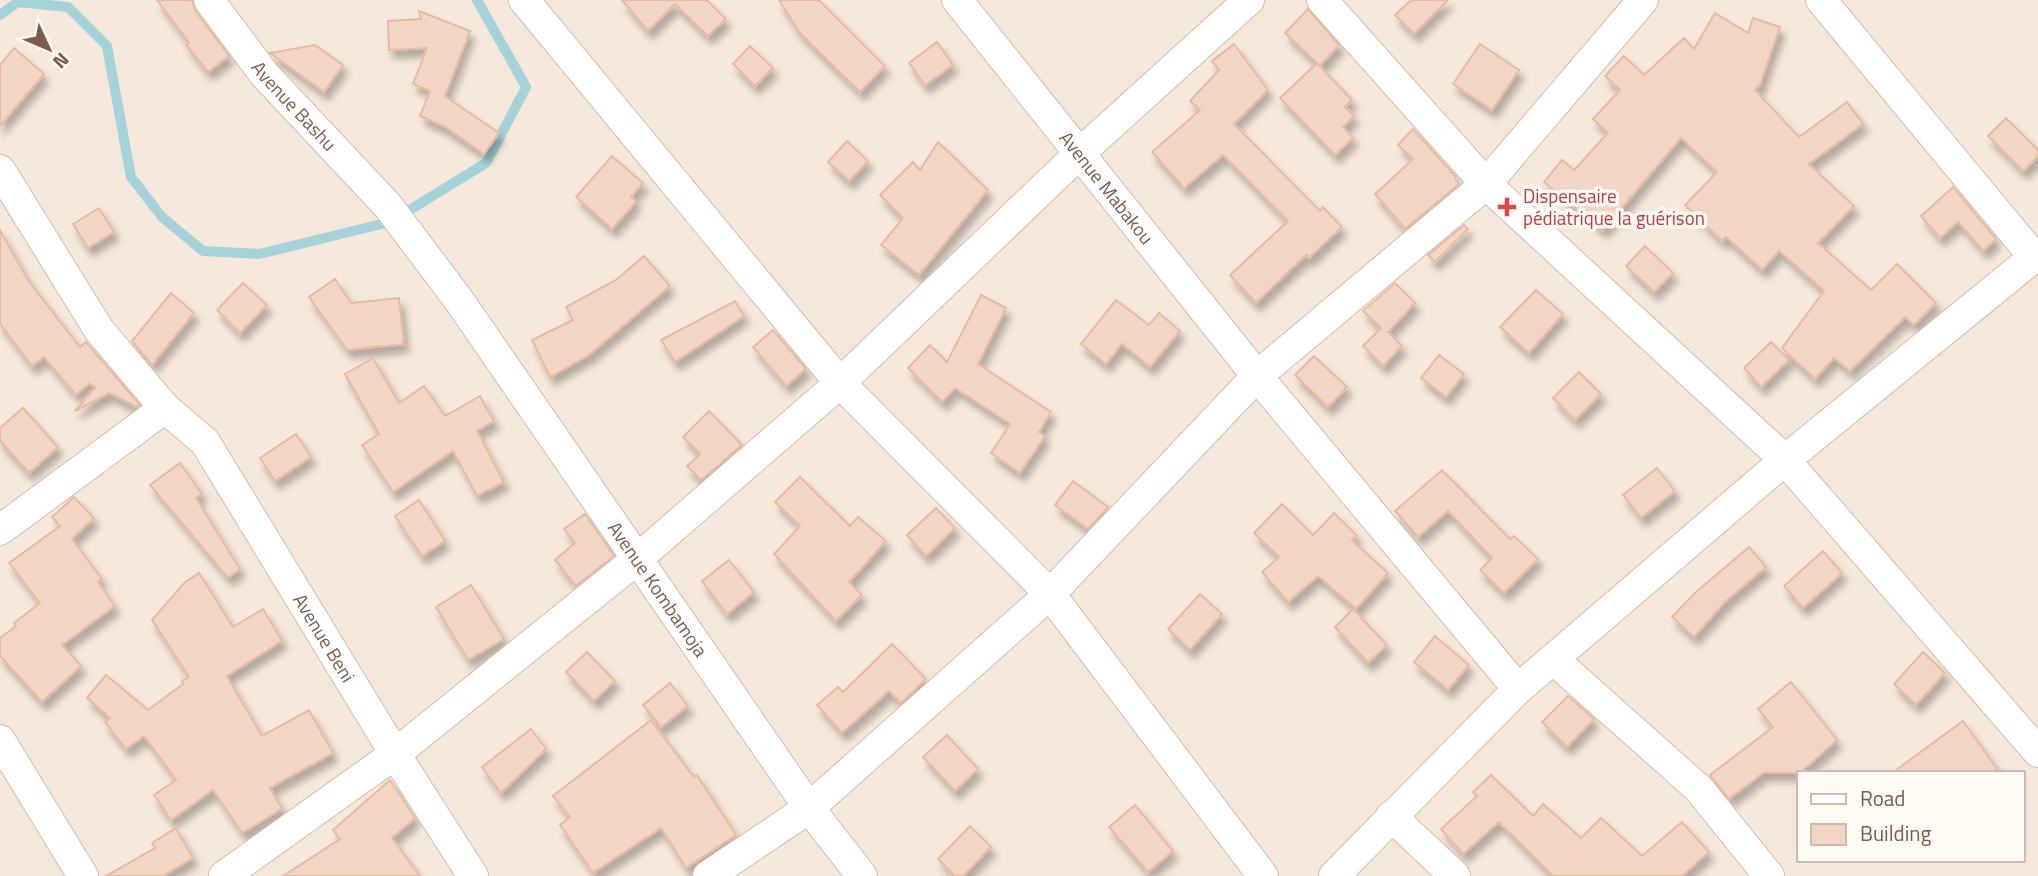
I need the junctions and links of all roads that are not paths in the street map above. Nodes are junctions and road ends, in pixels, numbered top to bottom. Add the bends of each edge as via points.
1 (209, 0) edge
2 (524, 0) edge
3 (957, 0) edge
4 (1249, 0) edge
5 (1322, 0) edge
6 (1643, 0) edge
7 (1821, 0) edge
8 (1081, 152) junction
9 (0, 170) edge
10 (1486, 184) junction
11 (410, 235) joint
12 (2036, 255) edge
13 (1257, 376) junction
14 (839, 383) junction
15 (165, 408) junction
16 (1785, 460) junction
17 (0, 530) edge
18 (636, 560) junction
19 (1050, 594) junction
20 (1553, 659) junction
21 (1518, 689) junction
22 (0, 740) edge
23 (2038, 752) edge
24 (395, 754) junction
25 (809, 808) junction
26 (1391, 817) junction
27 (83, 876) edge
28 (224, 876) edge
29 (473, 876) edge
30 (708, 876) edge
31 (862, 876) edge
32 (1263, 876) edge
33 (1334, 876) edge
34 (1455, 876) edge
35 (1769, 876) edge

1 - 11 street, Avenue Bashu via 264,75
2 - 14 street
3 - 8 street, Avenue Mabakou
4 - 8 street
5 - 10 street
6 - 10 street
7 - 12 street
8 - 13 street, Avenue Mabakou
8 - 14 street
9 - 15 street, Avenue Beni via 99,330
10 - 13 street
10 - 16 street
11 - 18 street, Avenue Kombamoja
12 - 16 street
13 - 19 street
13 - 21 street, Avenue Mabakou
14 - 18 street
14 - 19 street
15 - 17 street
15 - 24 street, Avenue Beni via 205,442
16 - 20 street
16 - 23 street
18 - 24 street
18 - 25 street, Avenue Kombamoja
19 - 25 street
19 - 32 street
20 - 21 street
20 - 35 street via 1699,789
21 - 26 street
22 - 27 street
24 - 28 street
24 - 29 street, Avenue Beni
25 - 30 street
25 - 31 street, Avenue Kombamoja
26 - 33 street
26 - 34 street

